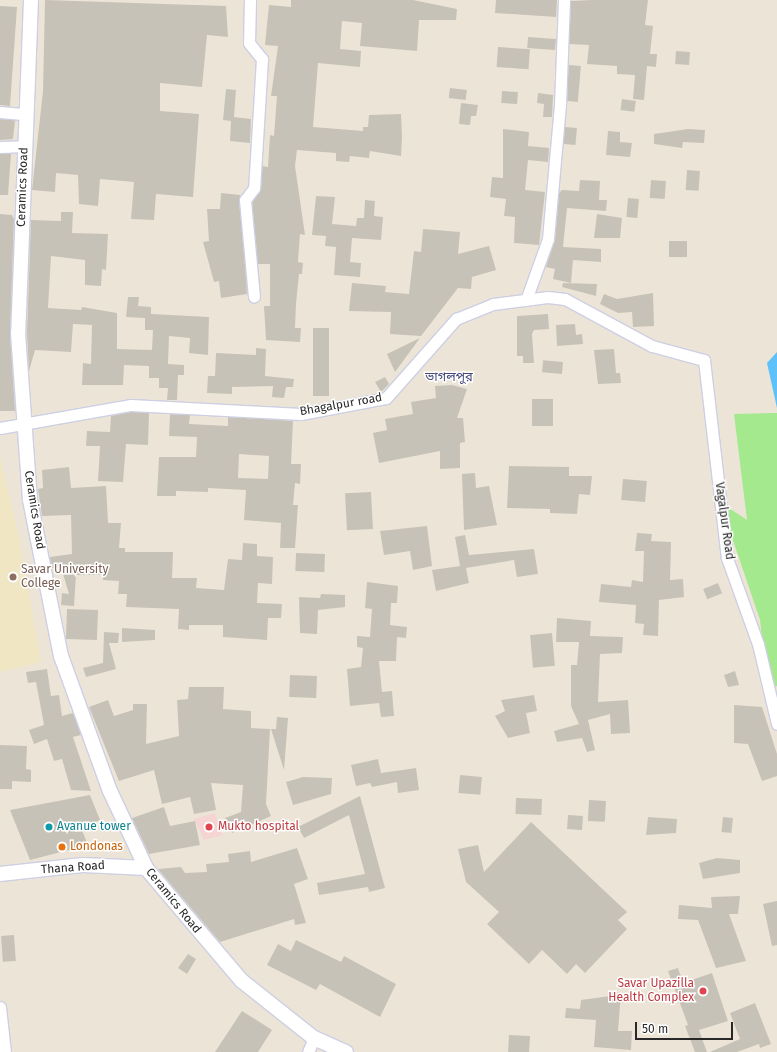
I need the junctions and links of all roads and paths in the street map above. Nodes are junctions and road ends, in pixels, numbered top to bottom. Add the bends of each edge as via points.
1 (31, 0) edge
2 (250, 0) edge
3 (564, 0) edge
4 (0, 112) edge
5 (25, 114) junction
6 (25, 146) junction
7 (0, 147) edge
8 (254, 297) dead end
9 (526, 300) junction
10 (704, 360) joint
11 (23, 426) junction
12 (0, 428) edge
13 (777, 724) edge
14 (146, 868) junction
15 (0, 874) edge
16 (0, 1007) edge
17 (314, 1038) junction
18 (5, 1052) edge
19 (308, 1052) edge
20 (346, 1052) edge

1 - 5 street, Ceramics Road
2 - 8 street via 249,43 262,59 254,188 245,200
3 - 9 street via 560,105 548,239
4 - 5 street
5 - 6 street, Ceramics Road
6 - 7 street
6 - 11 street, Ceramics Road via 18,333
9 - 10 street, Bhagalpur road via 565,299 652,346
9 - 11 street, Bhagalpur road via 493,304 456,319 386,398 301,414 131,405
10 - 13 street, Vagalpur Road via 727,558 758,644
11 - 12 street, Bhagalpur road
11 - 14 street, Ceramics Road via 30,500 61,656 110,791
14 - 15 street, Thana Road via 83,865
14 - 17 street, Ceramics Road via 242,980
16 - 18 street
17 - 19 street
17 - 20 street, Ceramics Road

